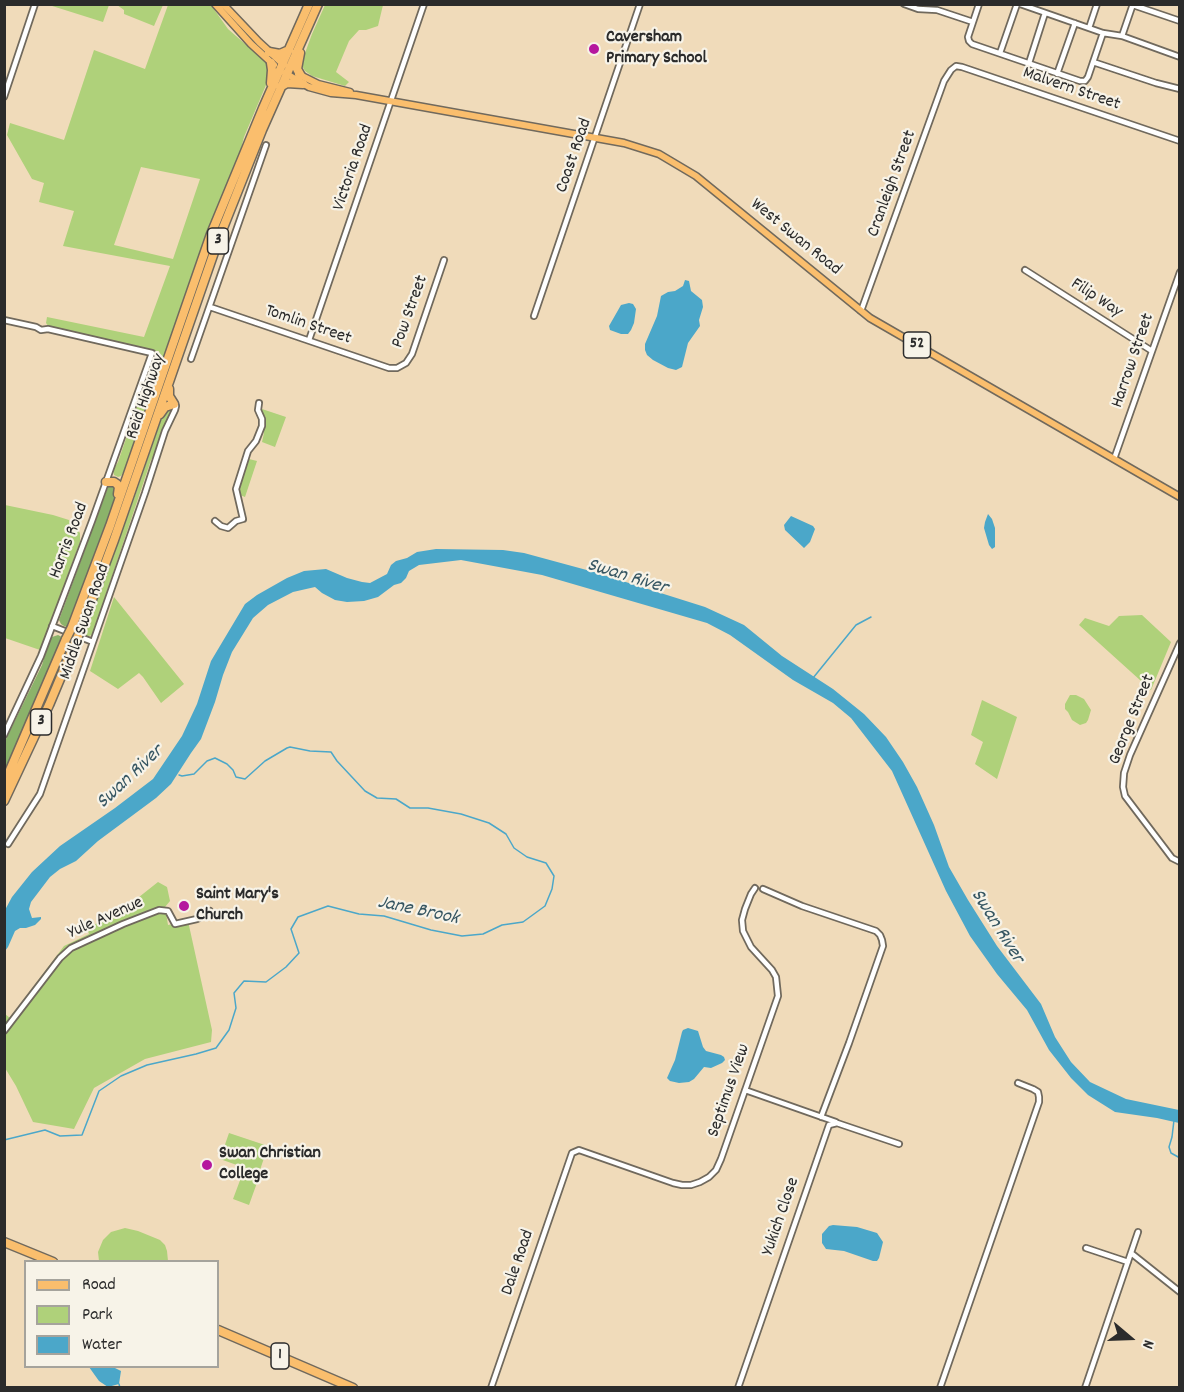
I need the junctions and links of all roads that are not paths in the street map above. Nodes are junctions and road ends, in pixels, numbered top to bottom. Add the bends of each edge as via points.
1 (35, 4) edge
2 (215, 4) edge
3 (223, 4) edge
4 (309, 4) edge
5 (318, 4) edge
6 (424, 4) edge
7 (640, 4) edge
8 (904, 4) edge
9 (979, 4) edge
10 (1018, 4) edge
11 (1097, 4) edge
12 (1133, 5) edge
13 (937, 7) edge
14 (1045, 13) junction
15 (1179, 21) edge
16 (973, 22) junction
17 (1074, 23) junction
18 (1089, 28) junction
19 (1103, 33) junction
20 (1122, 36) junction
21 (302, 40) junction
22 (289, 50) junction
23 (269, 52) junction
24 (1000, 53) junction
25 (1179, 57) edge
26 (1093, 62) junction
27 (271, 63) junction
28 (1029, 63) junction
29 (954, 68) joint
30 (284, 69) junction
31 (1057, 74) junction
32 (302, 80) junction
33 (280, 87) junction
34 (271, 89) junction
35 (1179, 89) edge
36 (4, 97) edge
37 (392, 102) junction
38 (595, 138) junction
39 (1179, 141) edge
40 (266, 145) dead end
41 (444, 260) dead end
42 (1026, 270) dead end
43 (1179, 272) edge
44 (210, 307) junction
45 (861, 311) junction
46 (534, 316) dead end
47 (4, 320) edge
48 (309, 340) junction
49 (1152, 351) junction
50 (191, 359) dead end
51 (397, 368) joint
52 (173, 371) junction
53 (259, 403) dead end
54 (174, 404) junction
55 (153, 430) junction
56 (137, 448) junction
57 (1114, 459) junction
58 (110, 472) junction
59 (106, 482) junction
60 (1179, 497) edge
61 (215, 521) dead end
62 (110, 526) junction
63 (52, 626) junction
64 (71, 641) junction
65 (93, 642) junction
66 (1179, 643) edge
67 (4, 735) edge
68 (4, 784) edge
69 (4, 801) edge
70 (8, 844) dead end
71 (1179, 862) edge
72 (755, 888) dead end
73 (763, 889) dead end
74 (210, 911) dead end
75 (4, 1031) edge
76 (1018, 1083) dead end
77 (745, 1090) junction
78 (821, 1117) junction
79 (837, 1122) junction
80 (898, 1144) dead end
81 (577, 1150) joint
82 (1138, 1232) dead end
83 (4, 1244) edge
84 (1086, 1248) dead end
85 (1131, 1253) junction
86 (40, 1260) edge
87 (48, 1260) edge
88 (1128, 1262) junction
89 (1179, 1292) edge
90 (219, 1332) edge
91 (219, 1332) edge
92 (344, 1388) edge
93 (353, 1388) edge
94 (491, 1388) edge
95 (738, 1388) edge
96 (940, 1388) edge
97 (1085, 1388) edge

1 - 36 street
2 - 27 main road, West Swan Road / 52
3 - 23 main road, West Swan Road / 52
4 - 22 highway, Reid Highway / 3
5 - 21 highway, Reid Highway / 3
6 - 37 street, Victoria Road
7 - 38 street, Coast Road
8 - 13 street via 918,9
9 - 16 street
10 - 14 street
10 - 24 street
11 - 18 street
12 - 15 street
12 - 20 street
13 - 16 street
14 - 17 street
14 - 28 street
16 - 24 street via 969,41
17 - 18 street
17 - 31 street
18 - 19 street
19 - 20 street
19 - 26 street
20 - 25 street
21 - 30 highway, Reid Highway / 3
21 - 32 highway via 297,66
22 - 23 highway via 280,54
22 - 30 highway, Reid Highway / 3
23 - 30 main road, West Swan Road / 52
24 - 28 street
26 - 31 street via 1085,81
26 - 35 street
27 - 30 main road, West Swan Road / 52
27 - 34 highway
28 - 31 street
29 - 39 street, Malvern Street via 962,67
29 - 45 street, Cranleigh Street via 944,81
30 - 32 main road, West Swan Road / 52
30 - 33 highway, Reid Highway / 3
30 - 34 highway, Reid Highway / 3
32 - 33 highway
32 - 37 main road, West Swan Road / 52
33 - 52 highway, Reid Highway / 3 via 219,238
34 - 56 highway, Reid Highway / 3 via 212,234
37 - 38 main road, West Swan Road / 52
37 - 48 street, Victoria Road
38 - 45 main road, West Swan Road / 52 via 659,154 696,176
38 - 46 street, Coast Road
40 - 44 street
41 - 51 street, Pow Street via 412,354
42 - 49 street, Filip Way
43 - 49 street, Harrow Street
44 - 48 street, Tomlin Street
44 - 50 street
45 - 57 main road, West Swan Road / 52
47 - 58 street, Harris Road via 152,353
48 - 51 street, Tomlin Street
49 - 57 street, Harrow Street
52 - 54 highway via 168,393
52 - 55 highway, Reid Highway / 3
53 - 61 street via 262,426 248,451 236,489 243,519 228,528
54 - 55 highway via 163,410
54 - 65 street, Middle Swan Road
55 - 64 highway, Reid Highway / 3, bridge via 81,629
56 - 58 highway via 123,478 113,478
56 - 62 highway, Reid Highway / 3
57 - 60 main road, West Swan Road / 52
58 - 59 street, Harris Road
59 - 62 highway via 119,487
59 - 63 street, Harris Road
62 - 64 highway, Reid Highway / 3, bridge via 72,627
63 - 65 street
63 - 67 street, Harris Road
64 - 68 highway, Reid Highway / 3
64 - 69 highway, Reid Highway / 3 via 49,705
65 - 70 street, Middle Swan Road via 40,795
66 - 71 street, George Street via 1130,755 1123,787 1145,823
72 - 77 street, Septimus View via 745,909 743,931 776,977 778,996
73 - 78 street via 876,931 882,940
74 - 75 street, Yule Avenue via 175,924 169,912 159,910 71,948
76 - 96 street via 1038,1092 1039,1102
77 - 78 street
77 - 81 street, Septimus View via 721,1160 716,1170 700,1182 673,1183
78 - 79 street
79 - 80 street
79 - 95 street, Yukich Close via 826,1131
81 - 94 street, Dale Road via 571,1155
82 - 85 street
83 - 86 highway
83 - 87 highway
84 - 88 street
85 - 88 street
85 - 89 street
88 - 97 street
90 - 92 highway, 1
91 - 93 highway, 1

